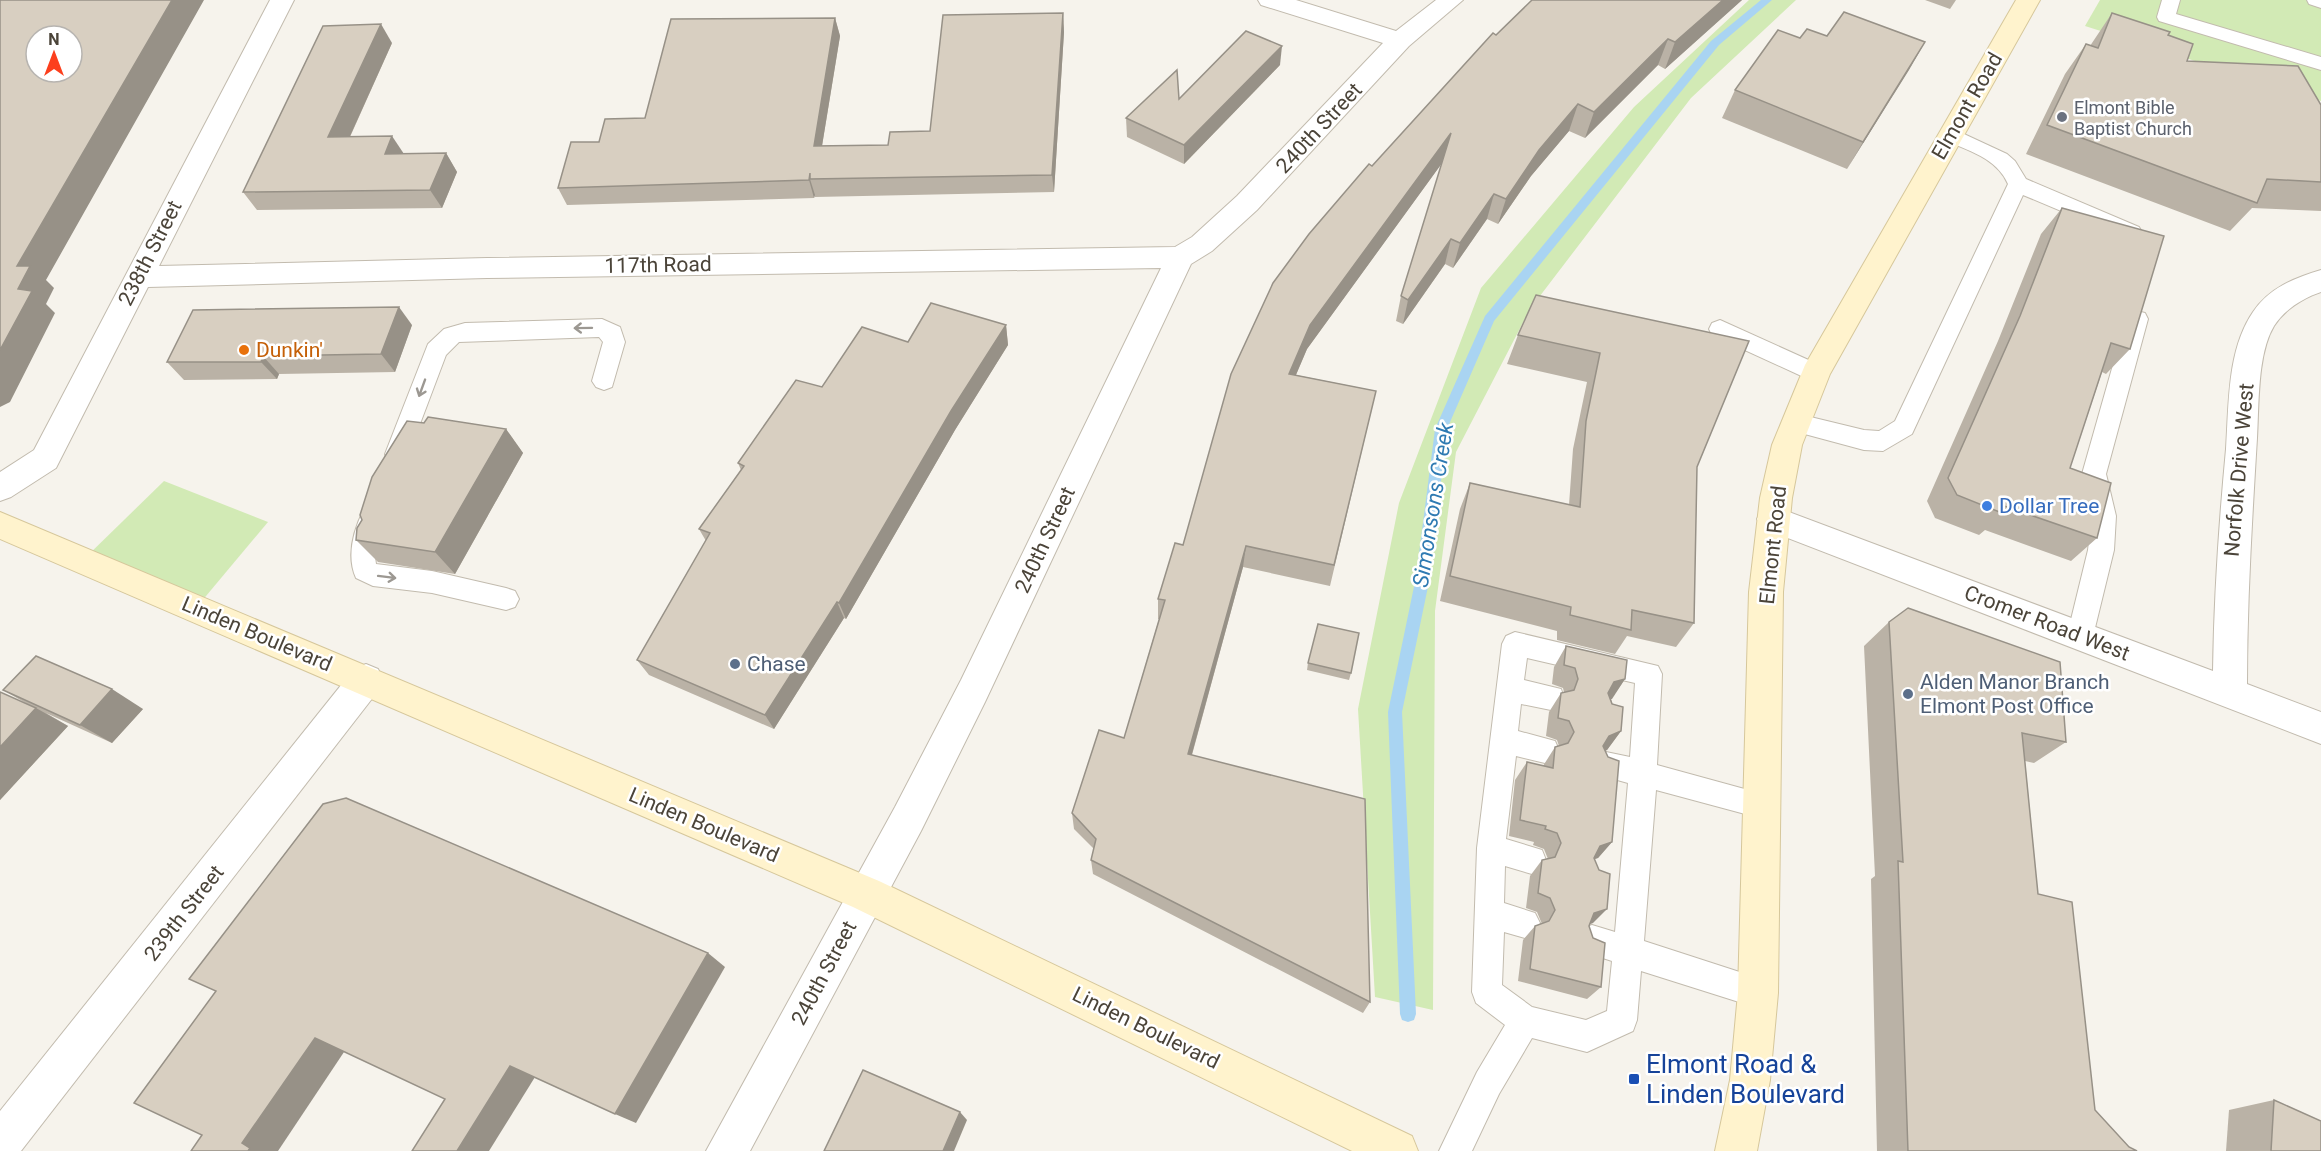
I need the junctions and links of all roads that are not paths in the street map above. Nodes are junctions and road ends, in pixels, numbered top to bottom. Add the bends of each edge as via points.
1 (282, 0) edge
2 (1270, 0) edge
3 (1451, 0) edge
4 (2028, 0) edge
5 (2171, 0) edge
6 (2316, 0) edge
7 (2321, 2) edge
8 (1400, 40) junction
9 (2321, 64) edge
10 (1951, 135) junction
11 (2018, 184) junction
12 (2140, 236) edge
13 (1180, 257) junction
14 (136, 277) junction
15 (2321, 281) edge
16 (2144, 294) edge
17 (1720, 329) dead end
18 (1816, 373) junction
19 (604, 381) dead end
20 (1794, 422) junction
21 (0, 488) edge
22 (1773, 519) junction
23 (0, 525) edge
24 (506, 599) dead end
25 (2080, 636) junction
26 (366, 681) junction
27 (1509, 689) junction
28 (2230, 693) junction
29 (1551, 698) dead end
30 (2321, 728) edge
31 (1503, 740) junction
32 (1545, 750) dead end
33 (1606, 765) edge
34 (1643, 773) junction
35 (1760, 804) junction
36 (1491, 848) junction
37 (1532, 860) dead end
38 (866, 894) junction
39 (1489, 914) junction
40 (1525, 923) dead end
41 (1592, 940) edge
42 (1629, 954) junction
43 (1758, 993) junction
44 (1525, 1021) junction
45 (0, 1144) edge
46 (728, 1151) edge
47 (1396, 1151) edge
48 (1455, 1151) edge
49 (1737, 1151) edge

1 - 14 street, 238th Street
2 - 8 street
3 - 8 street, 240th Street
4 - 10 main road, Elmont Road
5 - 9 lane via 2166,17
6 - 7 lane
8 - 13 street, 240th Street via 1270,181 1221,228
10 - 11 lane via 1991,153 2015,172
10 - 18 main road, Elmont Road
11 - 12 lane
11 - 20 lane via 1904,427 1883,441
13 - 14 street, 117th Road
13 - 38 street, 240th Street via 974,691
14 - 21 street, 238th Street via 45,459
15 - 28 street, Norfolk Drive West via 2286,296 2262,322 2247,371 2232,564
16 - 25 lane via 2094,474 2104,516 2101,550
17 - 18 lane
18 - 20 main road, Elmont Road
19 -> 24 lane via 614,342 612,333 602,328 465,332 452,335 436,350 370,524 362,557 365,570 373,575 432,582
20 - 22 main road, Elmont Road
22 - 25 street, Cromer Road West
22 - 35 main road, Elmont Road via 1766,592
23 - 26 main road, Linden Boulevard
25 - 28 street, Cromer Road West
26 - 38 main road, Linden Boulevard
26 - 45 street, 239th Street
27 - 29 lane
27 - 31 lane
27 - 34 lane via 1515,644 1648,674 1633,718
28 - 30 street, Cromer Road West
31 - 32 lane
31 - 36 lane
33 - 34 lane
34 - 35 lane
34 - 42 lane via 1620,880
35 - 43 main road, Elmont Road
36 - 37 lane
36 - 39 lane
38 - 46 street, 240th Street
38 - 47 main road, Linden Boulevard
39 - 40 lane
39 - 44 lane via 1487,992
41 - 42 lane
42 - 43 lane
42 - 44 lane via 1622,1020 1587,1036
43 - 49 main road, Elmont Road
44 - 48 lane via 1488,1083

